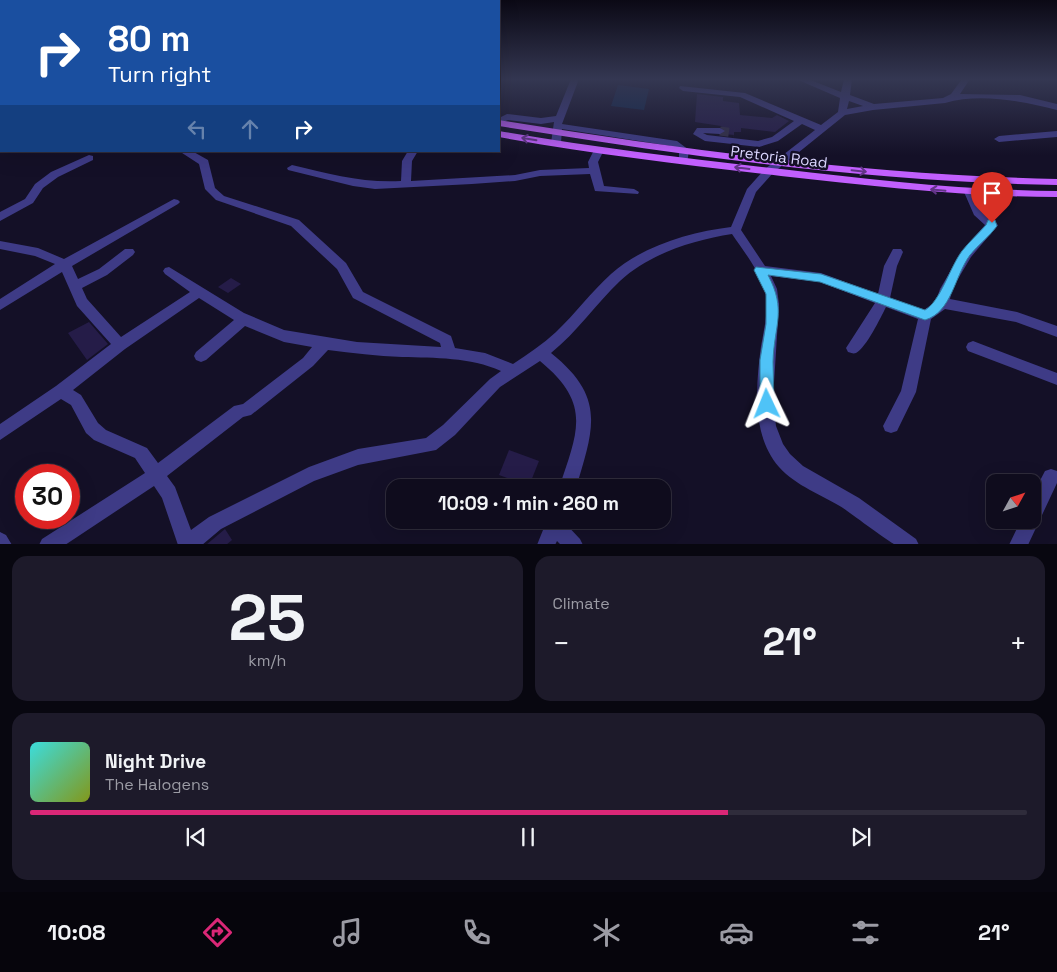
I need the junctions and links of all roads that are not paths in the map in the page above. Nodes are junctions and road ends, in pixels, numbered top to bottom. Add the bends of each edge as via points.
1 (566, 104) edge
2 (764, 104) edge
3 (844, 104) edge
4 (866, 104) edge
5 (900, 104) edge
6 (873, 107) junction
7 (842, 113) junction
8 (801, 120) junction
9 (500, 121) edge
10 (500, 122) edge
11 (822, 129) junction
12 (557, 130) junction
13 (720, 132) tunnel mouth
14 (734, 133) tunnel mouth
15 (500, 134) edge
16 (1057, 134) edge
17 (999, 138) dead end
18 (775, 139) junction
19 (598, 150) junction
20 (684, 150) junction
21 (186, 152) edge
22 (412, 152) edge
23 (89, 158) dead end
24 (683, 162) junction
25 (780, 163) junction
26 (292, 168) dead end
27 (594, 171) junction
28 (769, 171) junction
29 (1036, 182) junction
30 (1057, 182) edge
31 (406, 184) junction
32 (634, 192) dead end
33 (970, 192) junction
34 (1053, 194) edge
35 (174, 202) dead end
36 (0, 217) edge
37 (735, 230) junction
38 (0, 245) edge
39 (129, 252) dead end
40 (897, 252) dead end
41 (65, 264) junction
42 (760, 270) junction
43 (169, 271) dead end
44 (76, 286) junction
45 (200, 291) junction
46 (883, 299) junction
47 (942, 303) junction
48 (0, 305) edge
49 (925, 316) junction
50 (245, 319) junction
51 (1057, 332) edge
52 (326, 343) junction
53 (120, 346) junction
54 (973, 347) dead end
55 (853, 348) dead end
56 (541, 353) junction
57 (450, 354) junction
58 (201, 356) dead end
59 (512, 370) junction
60 (1057, 379) edge
61 (61, 391) junction
62 (891, 426) dead end
63 (0, 432) edge
64 (156, 475) junction
65 (1052, 477) dead end
66 (570, 479) edge
67 (1041, 498) edge
68 (552, 529) edge
69 (560, 529) edge
70 (1026, 529) edge
71 (0, 541) edge
72 (3, 544) edge
73 (48, 544) edge
74 (187, 544) edge
75 (546, 544) edge
76 (574, 544) edge
77 (910, 544) edge
78 (1018, 544) edge

1 - 12 street
2 - 8 street
3 - 7 street
4 - 6 street
5 - 6 street
6 - 7 street
7 - 11 street
8 - 11 street
8 - 18 street
9 - 12 street via 507,117 542,121
10 - 12 main road, Pretoria Road
11 - 25 street
12 -> 15 main road, Pretoria Road
12 - 19 main road, Pretoria Road
12 - 20 main road, Pretoria Road
13 - 18 street via 700,130 698,134 704,138 759,144
14 - 18 street
16 - 17 street
19 - 24 main road, Pretoria Road
19 - 27 street via 593,162
20 - 24 street
20 - 25 main road, Pretoria Road
21 - 57 street via 204,162 210,189 220,198 295,223 342,266 358,295 446,340
22 - 31 street via 407,161
23 - 36 street via 49,178 32,192 29,201
28 -> 24 main road, Pretoria Road
25 - 28 street
25 -> 29 main road, Pretoria Road via 930,178
26 - 31 street via 364,186
27 - 31 street via 540,173 472,182
27 - 32 street via 599,189
33 -> 28 main road, Pretoria Road
28 - 37 street via 751,191
29 - 30 main road, Pretoria Road
29 - 34 main road
33 - 34 main road, Pretoria Road
33 - 47 street via 978,212 992,225 966,254 946,289
35 - 41 street
37 - 42 street
37 - 56 street via 706,233 628,266 560,339
38 - 41 street via 43,253
39 - 44 street via 103,272
40 - 46 street via 888,268
41 - 44 street
41 - 48 street
42 - 46 street via 821,278
42 - 77 street via 772,294 766,390 769,432 776,450 792,468
43 - 45 street
44 - 53 street via 82,302
45 - 50 street
45 - 53 street
46 - 49 street
46 - 55 street
47 - 49 street
47 - 51 street via 1017,317
49 - 62 street via 908,392
50 - 52 street via 282,335
50 - 58 street
52 - 57 street
52 - 64 street via 308,362
53 - 61 street
54 - 60 street
56 - 59 street
56 - 66 street via 570,377 584,403 584,430
57 - 59 street via 484,358
59 - 74 street via 430,445 358,457 302,478 215,523
61 - 63 street
61 - 64 street via 76,400 92,428 141,454
64 - 73 street
64 - 74 street via 174,506
65 - 67 street
68 - 75 street
69 - 76 street
70 - 78 street
71 - 72 street

